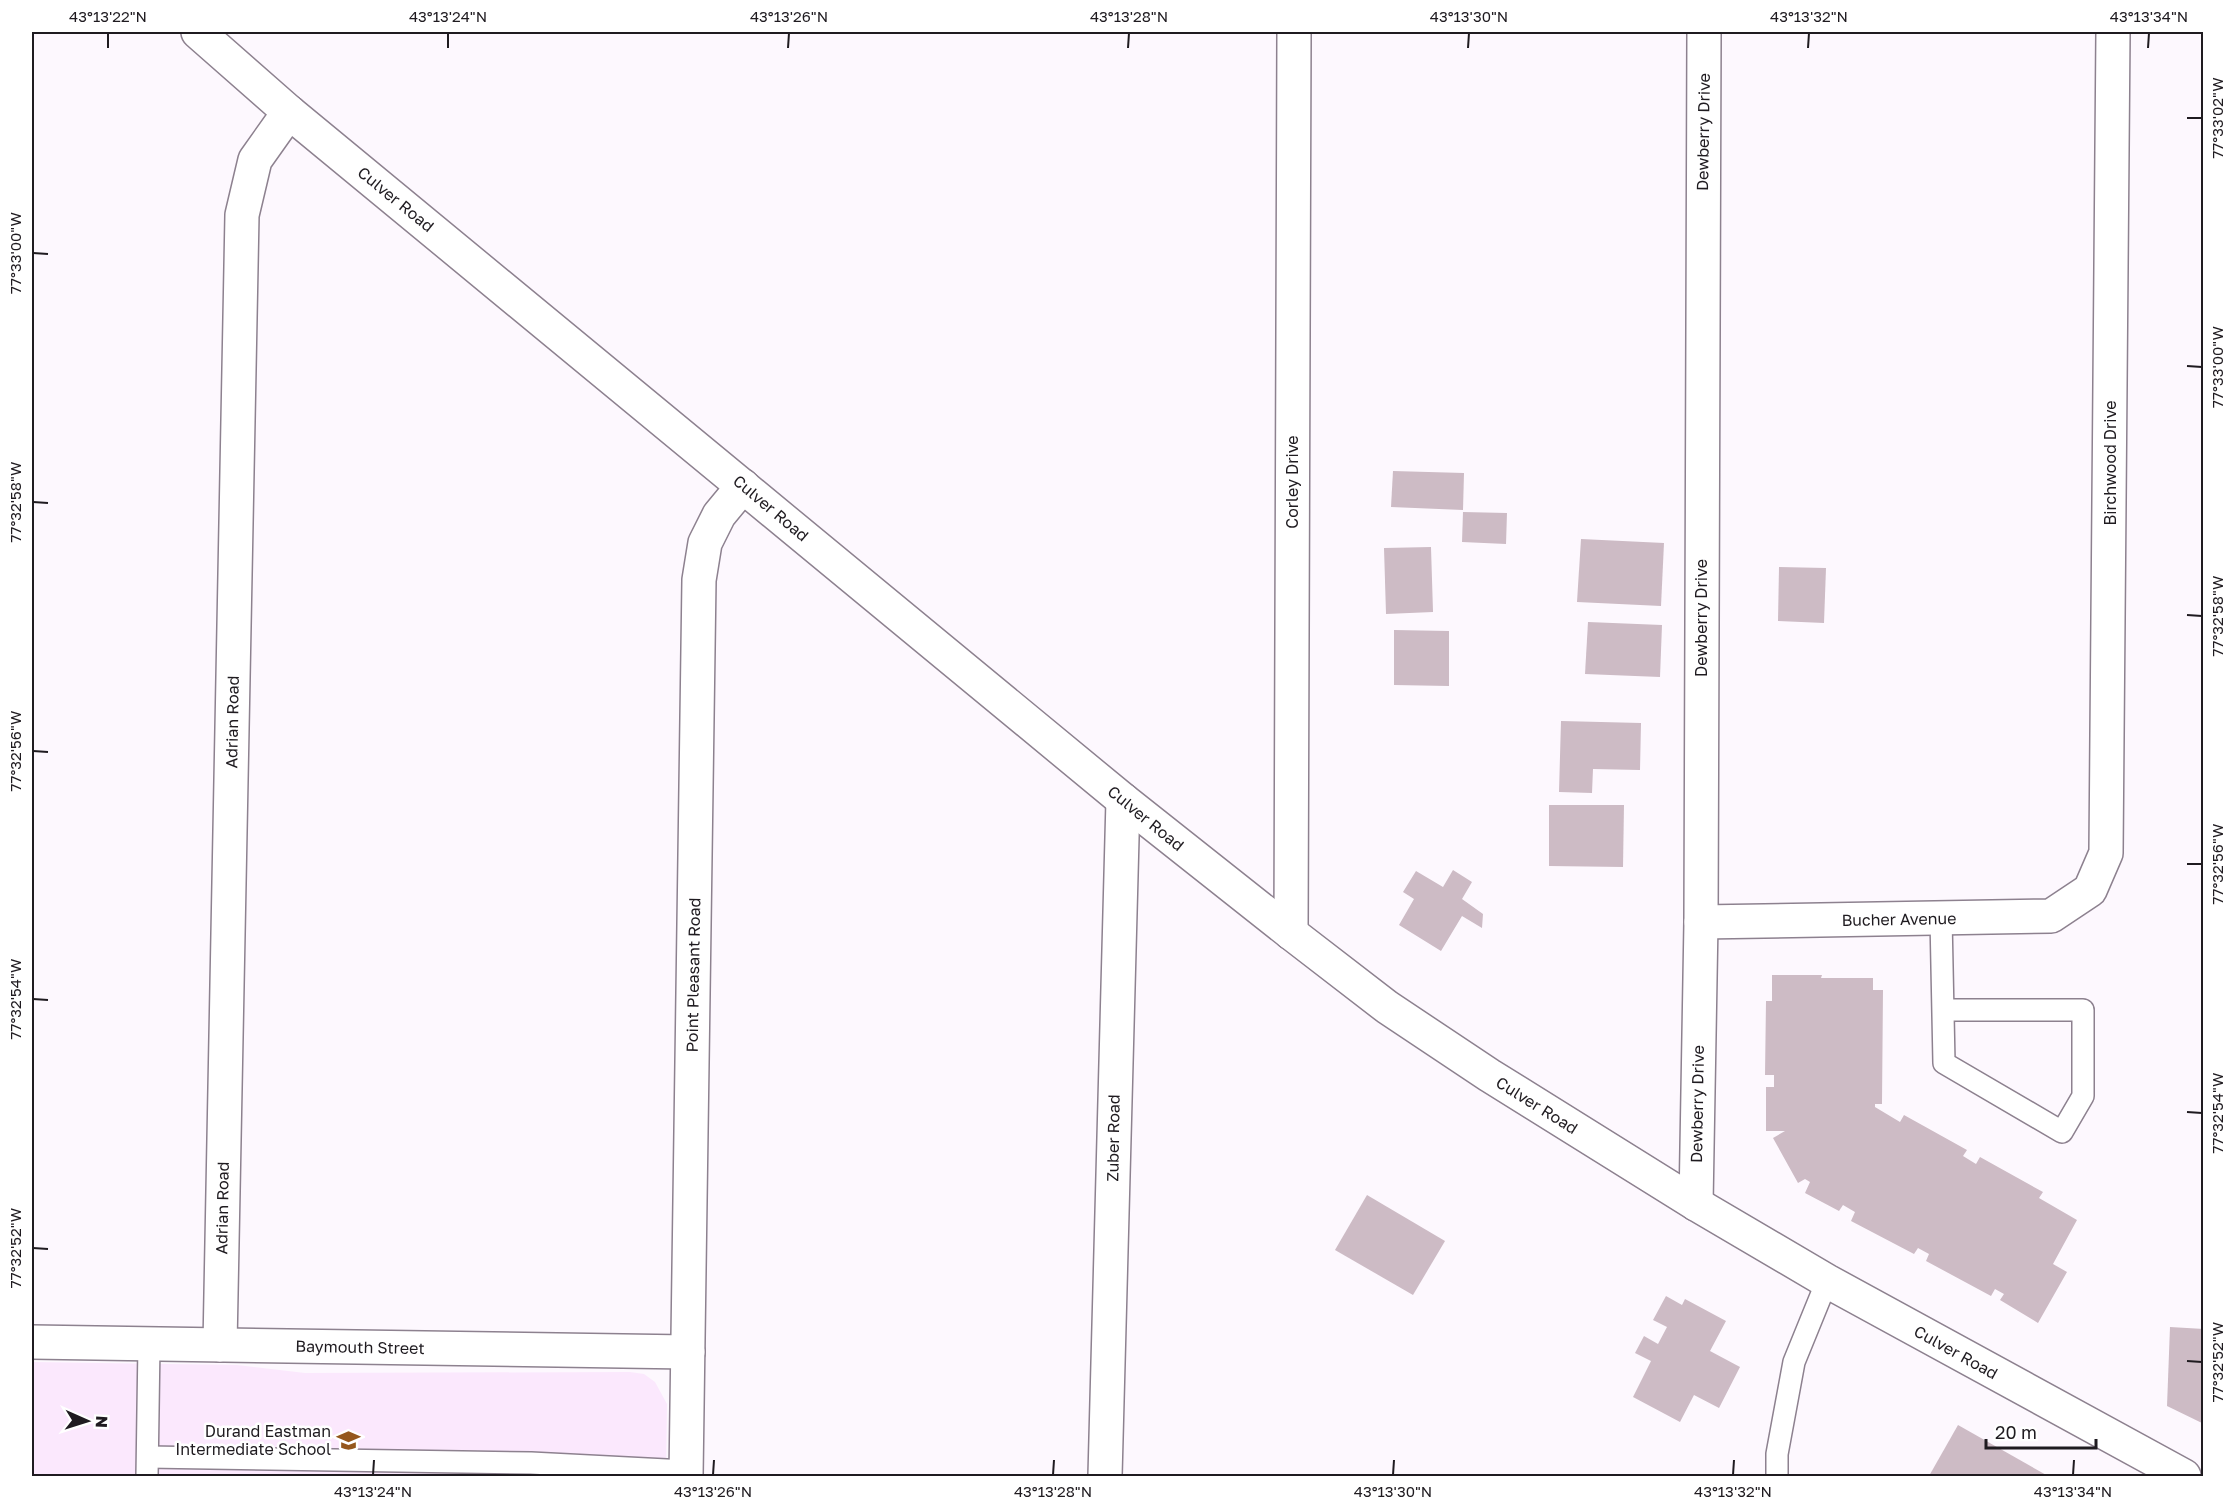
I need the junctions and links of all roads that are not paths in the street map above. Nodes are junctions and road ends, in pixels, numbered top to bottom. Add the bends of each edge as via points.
1 (198, 32) edge
2 (1294, 32) edge
3 (1704, 32) edge
4 (2113, 32) edge
5 (289, 112) junction
6 (744, 486) junction
7 (1123, 800) junction
8 (2090, 890) joint
9 (1941, 918) junction
10 (1701, 922) junction
11 (1291, 933) junction
12 (1943, 1010) junction
13 (1696, 1204) junction
14 (1827, 1281) junction
15 (32, 1342) edge
16 (149, 1344) junction
17 (220, 1345) junction
18 (688, 1352) junction
19 (531, 1463) junction
20 (148, 1467) edge
21 (686, 1474) edge
22 (552, 1476) edge
23 (1105, 1476) edge
24 (1777, 1476) edge
25 (2184, 1476) edge

1 - 5 street, Culver Road
2 - 11 street, Corley Drive
3 - 10 street, Dewberry Drive
4 - 8 street, Birchwood Drive via 2106,853
5 - 6 street, Culver Road
5 - 17 street, Adrian Road via 255,160 242,216
6 - 7 street, Culver Road
6 - 18 street, Point Pleasant Road via 719,515 705,543 699,580
7 - 11 street, Culver Road
7 - 23 street, Zuber Road
8 - 9 street, Bucher Avenue via 2050,916
9 - 10 street, Bucher Avenue
9 - 12 lane
10 - 13 street, Dewberry Drive
11 - 13 street, Culver Road via 1387,1007 1489,1076
12 - 12 lane via 1944,1063 2062,1132 2083,1096 2083,1010
13 - 14 street, Culver Road
14 - 24 lane via 1794,1362
14 - 25 street, Culver Road
15 - 16 street, Baymouth Street
16 - 17 street, Baymouth Street
16 - 20 lane
17 - 18 street, Baymouth Street
18 - 21 street, Point Pleasant Road
19 - 20 lane
19 - 21 lane
19 - 22 lane

